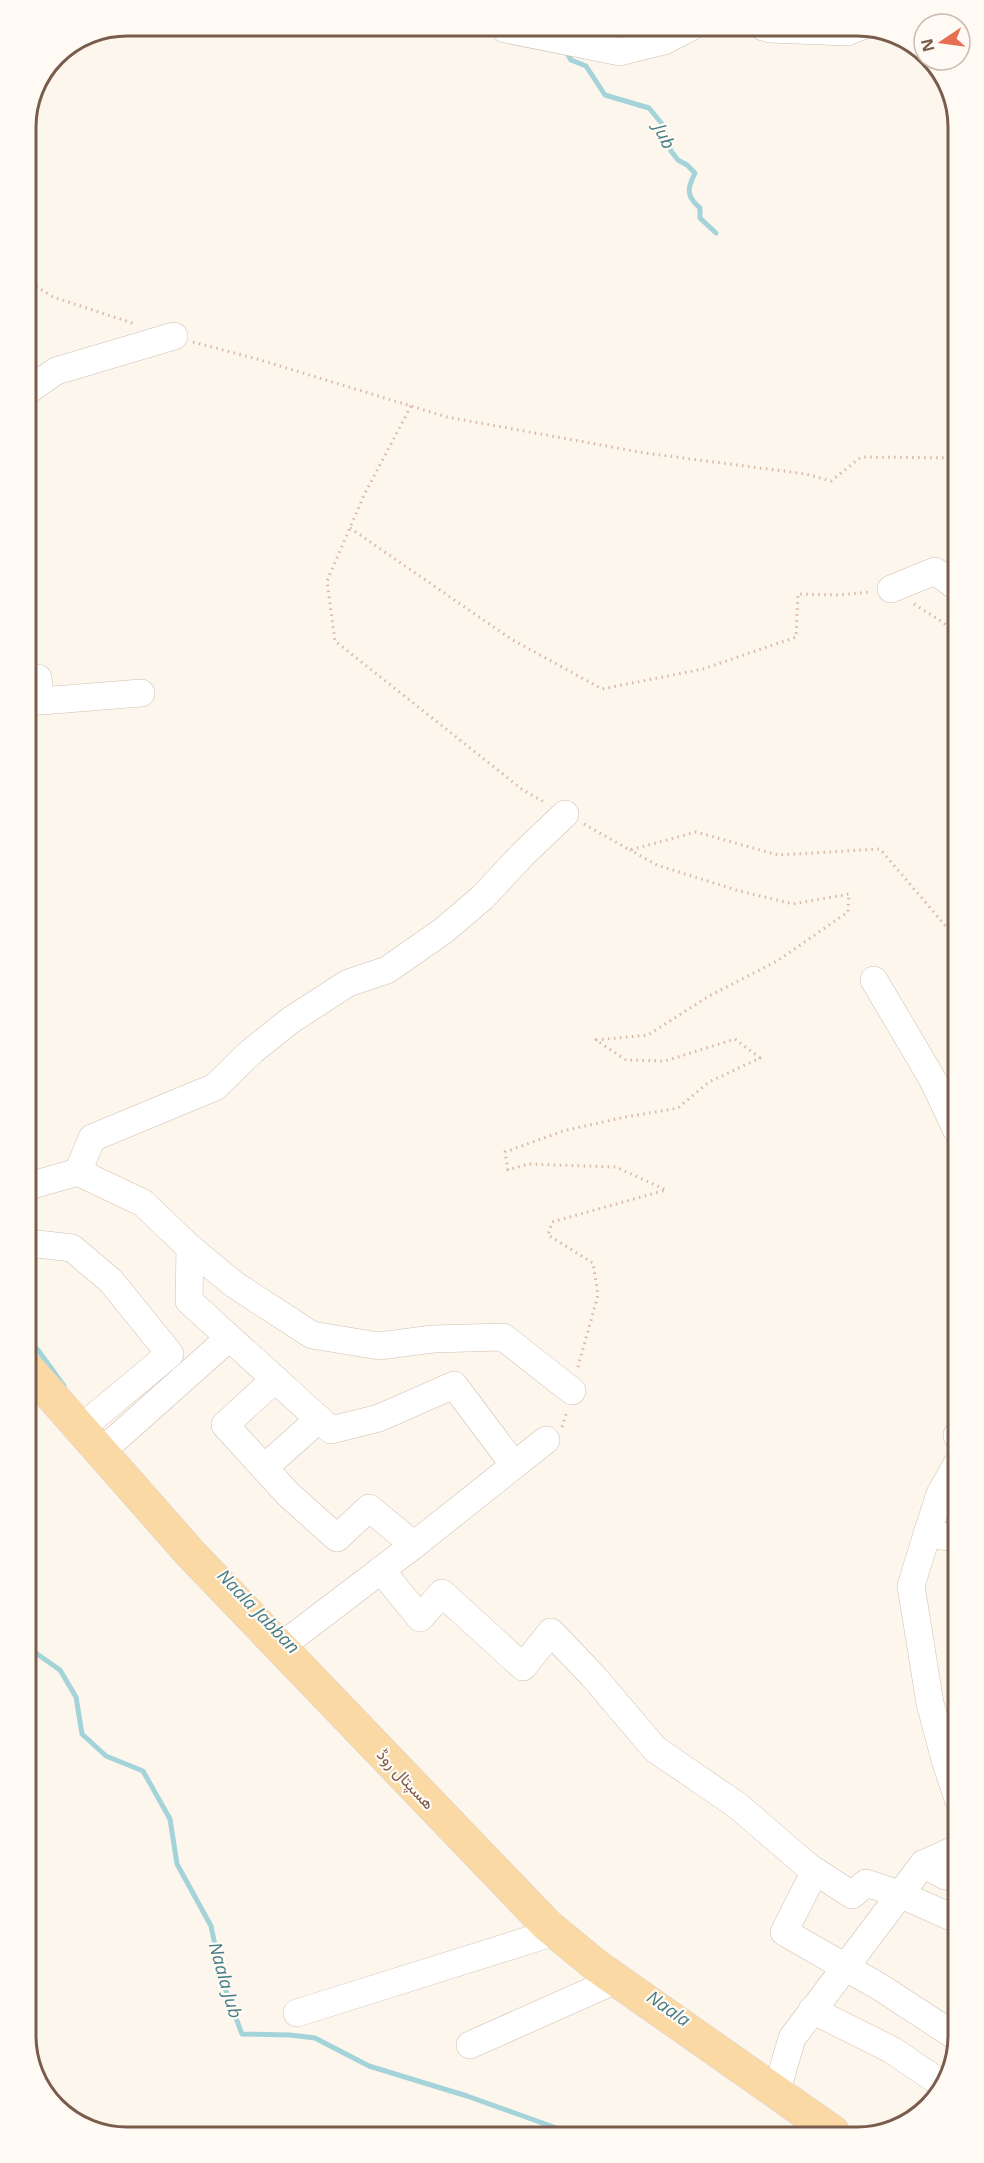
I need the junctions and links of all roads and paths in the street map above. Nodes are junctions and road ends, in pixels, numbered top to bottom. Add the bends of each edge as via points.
1 (540, 36) edge
2 (674, 36) edge
3 (36, 286) edge
4 (137, 324) dead end
5 (174, 336) joint
6 (36, 385) edge
7 (411, 406) junction
8 (948, 458) edge
9 (350, 528) junction
10 (948, 581) edge
11 (891, 589) junction
12 (948, 628) edge
13 (36, 678) edge
14 (141, 693) dead end
15 (565, 814) junction
16 (630, 850) junction
17 (948, 929) edge
18 (874, 980) dead end
19 (948, 1113) edge
20 (78, 1172) junction
21 (36, 1184) edge
22 (36, 1244) edge
23 (190, 1248) junction
24 (229, 1338) junction
25 (36, 1377) edge
26 (275, 1379) junction
27 (572, 1391) junction
28 (319, 1419) junction
29 (97, 1435) junction
30 (546, 1440) joint
31 (514, 1465) junction
32 (264, 1468) junction
33 (948, 1480) edge
34 (927, 1534) junction
35 (948, 1537) edge
36 (414, 1545) junction
37 (381, 1570) junction
38 (280, 1647) junction
39 (948, 1769) edge
40 (948, 1852) edge
41 (922, 1864) junction
42 (815, 1871) junction
43 (948, 1876) edge
44 (899, 1894) junction
45 (948, 1916) edge
46 (555, 1932) junction
47 (845, 1966) junction
48 (616, 1980) junction
49 (812, 2010) junction
50 (297, 2013) dead end
51 (948, 2032) edge
52 (470, 2045) dead end
53 (936, 2080) edge
54 (776, 2093) junction
55 (826, 2127) edge

1 - 2 street via 621,52
3 - 4 path via 53,297
5 - 6 street via 56,371
5 - 7 path
7 - 8 path via 447,417 645,453 806,474 831,481 861,457
7 - 9 path
9 - 11 path via 511,639 602,689 703,669 796,637 798,594 839,595
9 - 15 path via 327,581 335,642 523,790
10 - 11 street via 934,571
11 - 12 path
13 - 14 street via 41,701
15 - 16 path
15 - 20 street via 483,897 443,931 387,970 348,983 291,1020 215,1087 92,1138
16 - 17 path via 696,832 778,855 880,849
16 - 27 path via 657,865 792,904 849,894 848,912 777,961 709,996 648,1035 596,1040 626,1060 665,1061 735,1039 760,1058 709,1082 678,1108 563,1131 505,1152 508,1170 528,1164 616,1167 666,1190 552,1222 548,1235 593,1263 598,1295
18 - 19 street
20 - 21 street
20 - 23 street via 143,1203
22 - 29 street via 72,1248 111,1281 170,1354
23 - 24 street via 189,1301
23 - 27 street via 235,1285 312,1335 379,1346 503,1336
24 - 26 street
24 - 29 street
25 - 29 main road, ھسپتال روڈ
26 - 28 street
26 - 32 street via 225,1425
27 - 30 path via 563,1426
28 - 31 street via 331,1430 379,1418 454,1385
28 - 32 street
29 - 38 main road, ھسپتال روڈ via 190,1553
30 - 31 street
31 - 36 street
32 - 36 street via 337,1538 369,1508
33 - 34 street
34 - 35 street
34 - 39 street via 910,1586 930,1703
36 - 37 street
37 - 38 street
37 - 42 street via 420,1618 442,1593 523,1667 551,1632 655,1749 738,1806
38 - 46 main road, ھسپتال روڈ
40 - 41 street
41 - 43 street
41 - 44 street
42 - 44 street via 852,1895 866,1883
42 - 47 street via 784,1932
44 - 45 street
44 - 47 street
46 - 48 main road, ھسپتال روڈ
46 - 50 street
47 - 49 street
47 - 51 street
48 - 52 street
48 - 54 main road, ھسپتال روڈ
49 - 53 street via 892,2050
49 - 54 street via 792,2038
54 - 55 main road, ھسپتال روڈ

